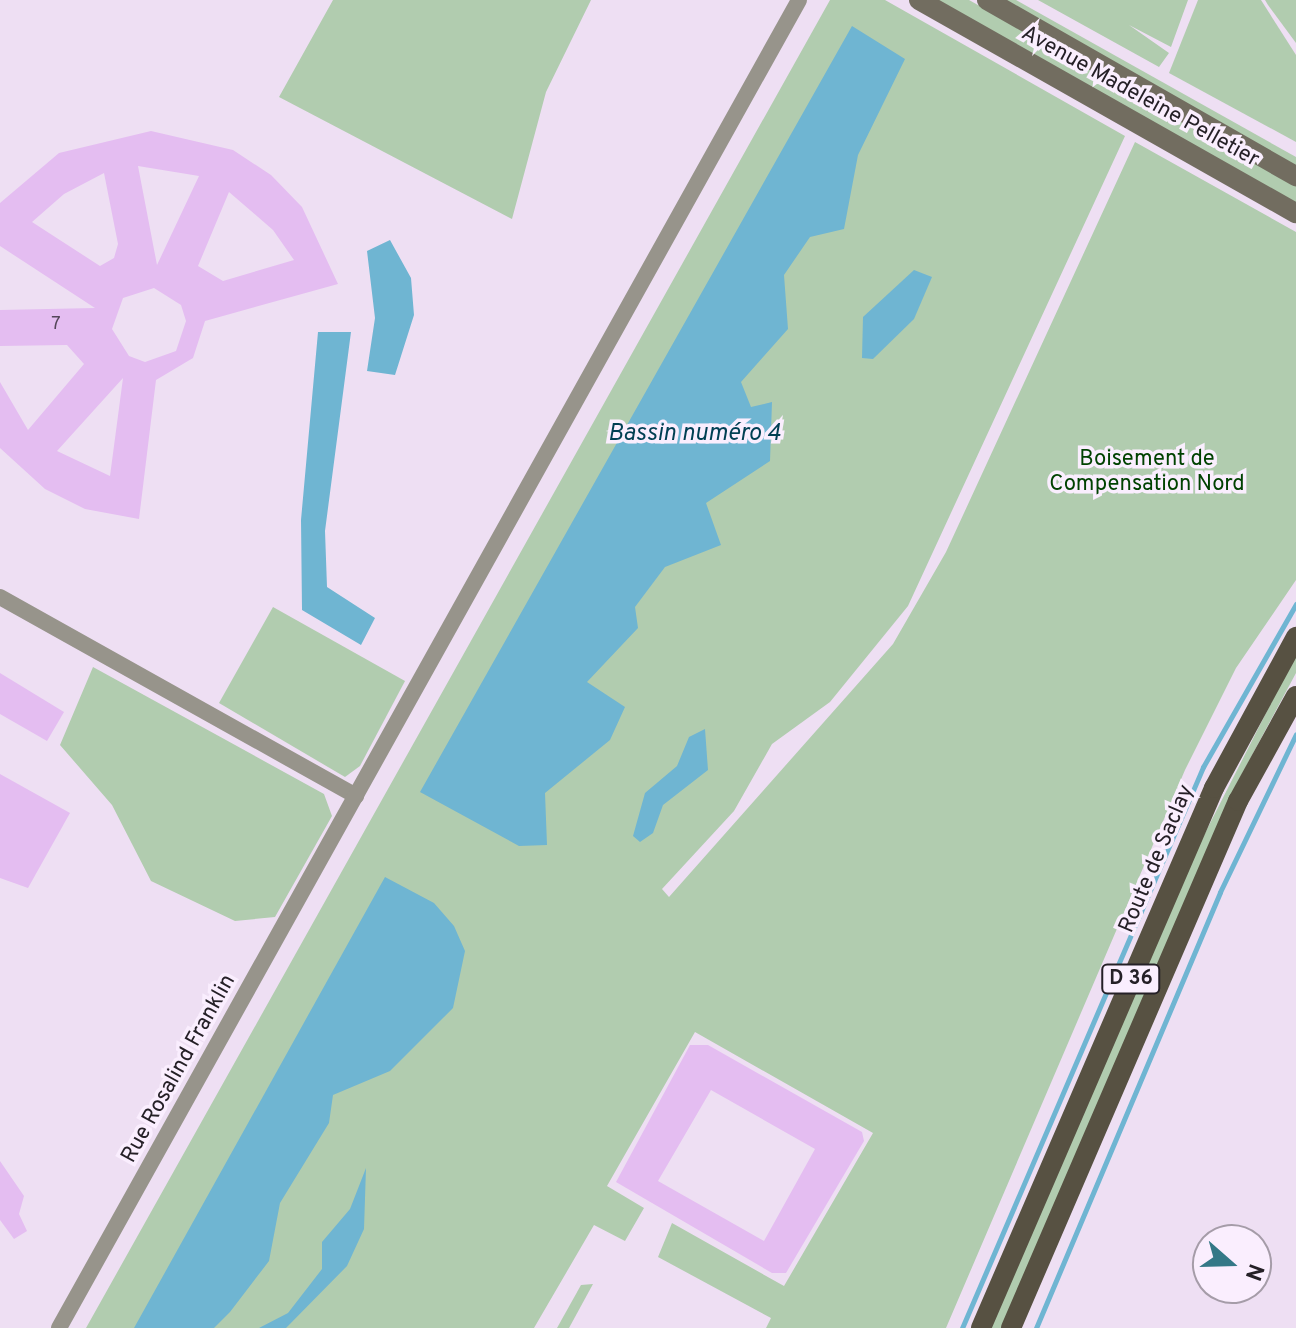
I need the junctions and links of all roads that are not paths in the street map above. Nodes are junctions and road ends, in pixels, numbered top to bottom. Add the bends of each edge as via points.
1 (799, 0) edge
2 (919, 0) edge
3 (987, 0) edge
4 (1296, 176) edge
5 (1296, 213) edge
6 (0, 597) edge
7 (1296, 637) edge
8 (1296, 696) edge
9 (356, 796) junction
10 (59, 1328) edge
11 (981, 1328) edge
12 (1011, 1328) edge

1 - 9 street, Rue Rosalind Franklin
2 - 5 street, Avenue Madeleine Pelletier
3 - 4 street, Avenue Madeleine Pelletier
6 - 9 street
7 - 11 main road, Route de Saclay / D 36 via 1214,788
8 - 12 main road, D 36 via 1238,801
9 - 10 street, Rue Rosalind Franklin

